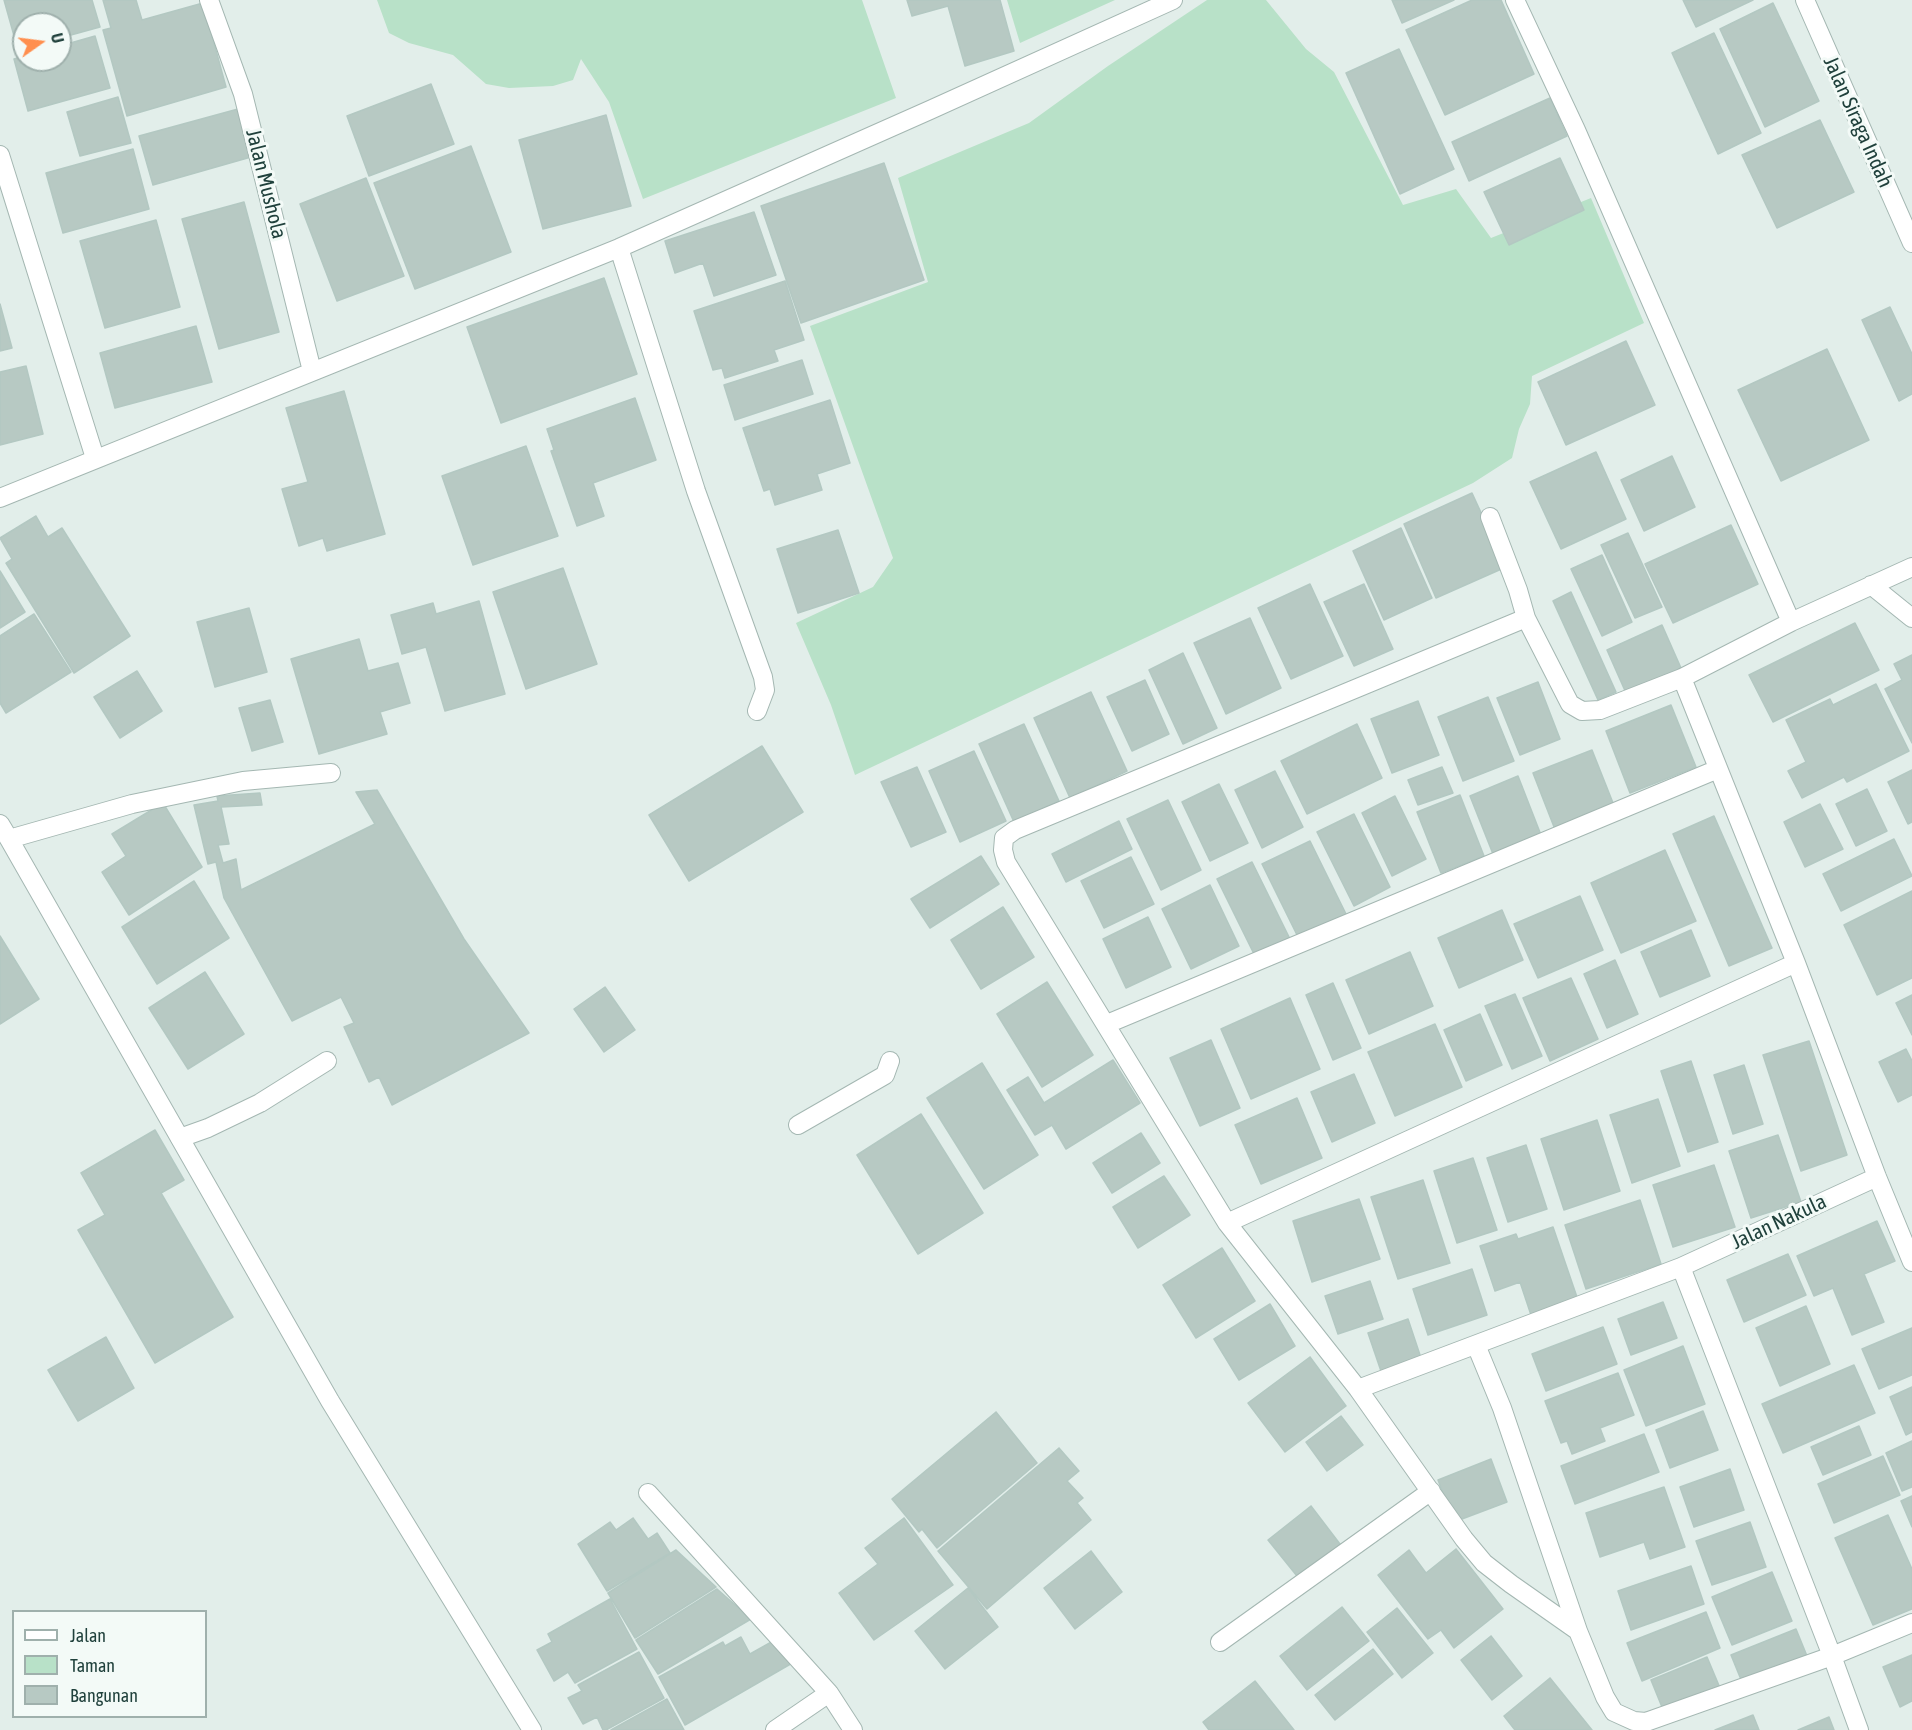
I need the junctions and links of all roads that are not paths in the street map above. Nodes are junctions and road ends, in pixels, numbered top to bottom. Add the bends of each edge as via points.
1 (210, 0) edge
2 (1173, 0) edge
3 (1515, 0) edge
4 (1805, 0) edge
5 (0, 154) edge
6 (1912, 243) edge
7 (619, 248) junction
8 (312, 371) junction
9 (95, 458) junction
10 (0, 498) edge
11 (1490, 517) dead end
12 (1912, 567) edge
13 (1871, 585) junction
14 (1526, 618) junction
15 (1912, 618) edge
16 (1791, 622) junction
17 (1682, 678) junction
18 (757, 711) dead end
19 (1718, 769) junction
20 (331, 773) dead end
21 (5, 832) edge
22 (1796, 963) junction
23 (1107, 1024) junction
24 (327, 1060) dead end
25 (890, 1061) dead end
26 (798, 1125) dead end
27 (180, 1138) junction
28 (1877, 1177) junction
29 (1227, 1223) junction
30 (1912, 1262) edge
31 (1681, 1267) junction
32 (1476, 1345) junction
33 (1358, 1389) junction
34 (1431, 1491) junction
35 (648, 1493) dead end
36 (1912, 1623) edge
37 (1578, 1631) junction
38 (1220, 1642) dead end
39 (1832, 1656) junction
40 (829, 1693) junction
41 (532, 1730) edge
42 (775, 1730) edge
43 (853, 1730) edge
44 (1859, 1730) edge

1 - 8 street, Jalan Mushola via 243,94
2 - 7 street
3 - 16 street via 1576,130
4 - 6 street, Jalan Siraga Indah
5 - 9 street
7 - 8 street
7 - 18 street via 696,491 763,677 765,690
8 - 9 street
9 - 10 street
11 - 14 street
12 - 13 street
13 - 15 street
13 - 16 street
14 - 17 street via 1570,704 1582,711 1600,710
14 - 23 street via 1015,830 1004,838 1006,862
16 - 17 street
17 - 19 street
19 - 22 street
19 - 23 street
20 - 21 street via 243,781
21 - 27 street
22 - 28 street
22 - 29 street
23 - 29 street
24 - 27 street via 260,1103
25 - 26 street via 885,1076
27 - 41 street via 330,1401
28 - 30 street
28 - 31 street, Jalan Nakula
29 - 33 street
31 - 32 street, Jalan Nakula
31 - 39 street
32 - 33 street, Jalan Nakula
32 - 37 street via 1506,1418
33 - 34 street
34 - 37 street via 1484,1563
34 - 38 street
35 - 40 street
36 - 39 street
37 - 39 street via 1608,1705 1614,1712 1643,1723
39 - 44 street
40 - 42 street
40 - 43 street

